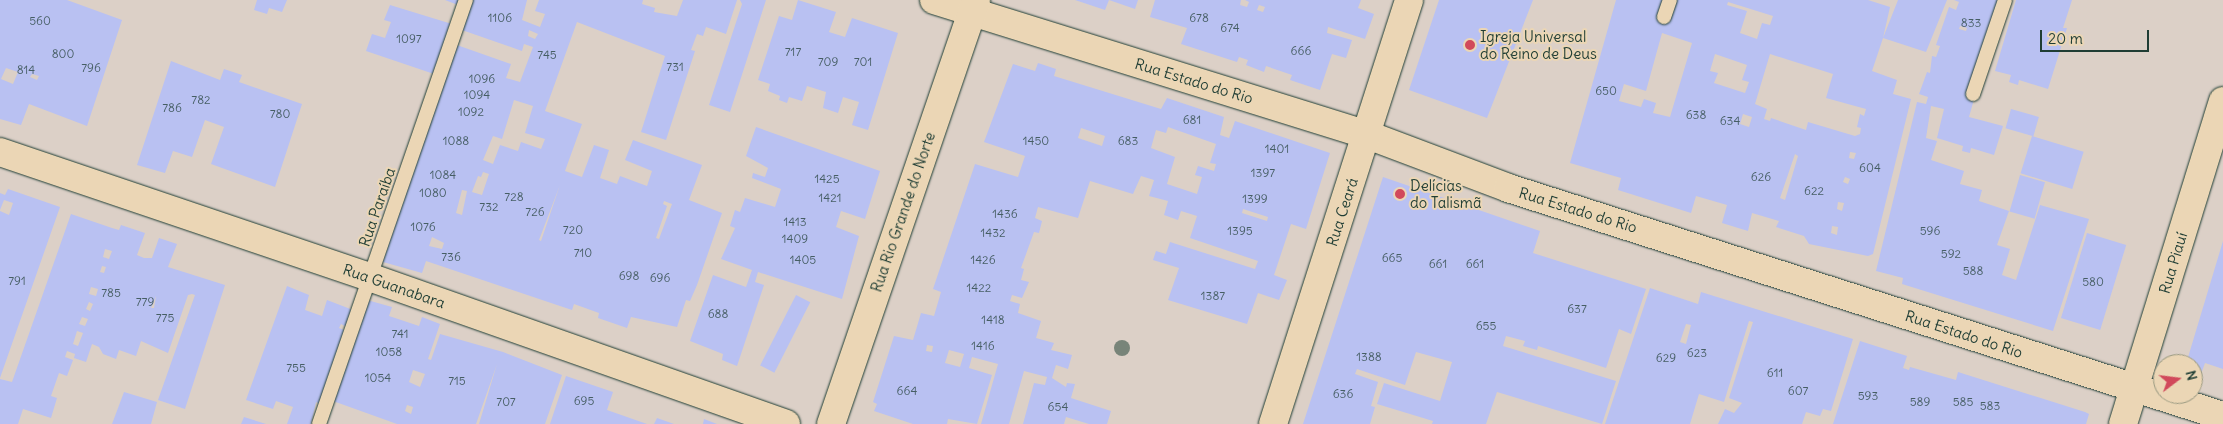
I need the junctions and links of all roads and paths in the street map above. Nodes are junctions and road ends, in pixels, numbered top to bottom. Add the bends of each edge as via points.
1 (466, 0) edge
2 (934, 0) edge
3 (1409, 0) edge
4 (1670, 0) edge
5 (2005, 0) edge
6 (974, 6) edge
7 (1664, 17) dead end
8 (1973, 94) dead end
9 (2223, 101) edge
10 (1368, 135) junction
11 (0, 152) edge
12 (369, 277) junction
13 (2134, 389) junction
14 (2223, 416) edge
15 (319, 424) edge
16 (786, 424) edge
17 (830, 424) edge
18 (1273, 424) edge
19 (2123, 424) edge

1 - 12 lane, Rua Paraíba
2 - 6 street, Rua Estado do Rio
3 - 10 street, Rua Ceará
4 - 7 lane
5 - 8 lane
6 - 10 street, Rua Estado do Rio
6 - 17 street, Rua Rio Grande do Norte
9 - 13 street, Rua Piauí
10 - 13 street, Rua Estado do Rio via 1508,188
10 - 18 street, Rua Ceará
11 - 12 street, Rua Guanabara
12 - 15 lane, Rua Paraíba
12 - 16 street, Rua Guanabara
13 - 14 street, Rua Estado do Rio
13 - 19 street, Rua Piauí

